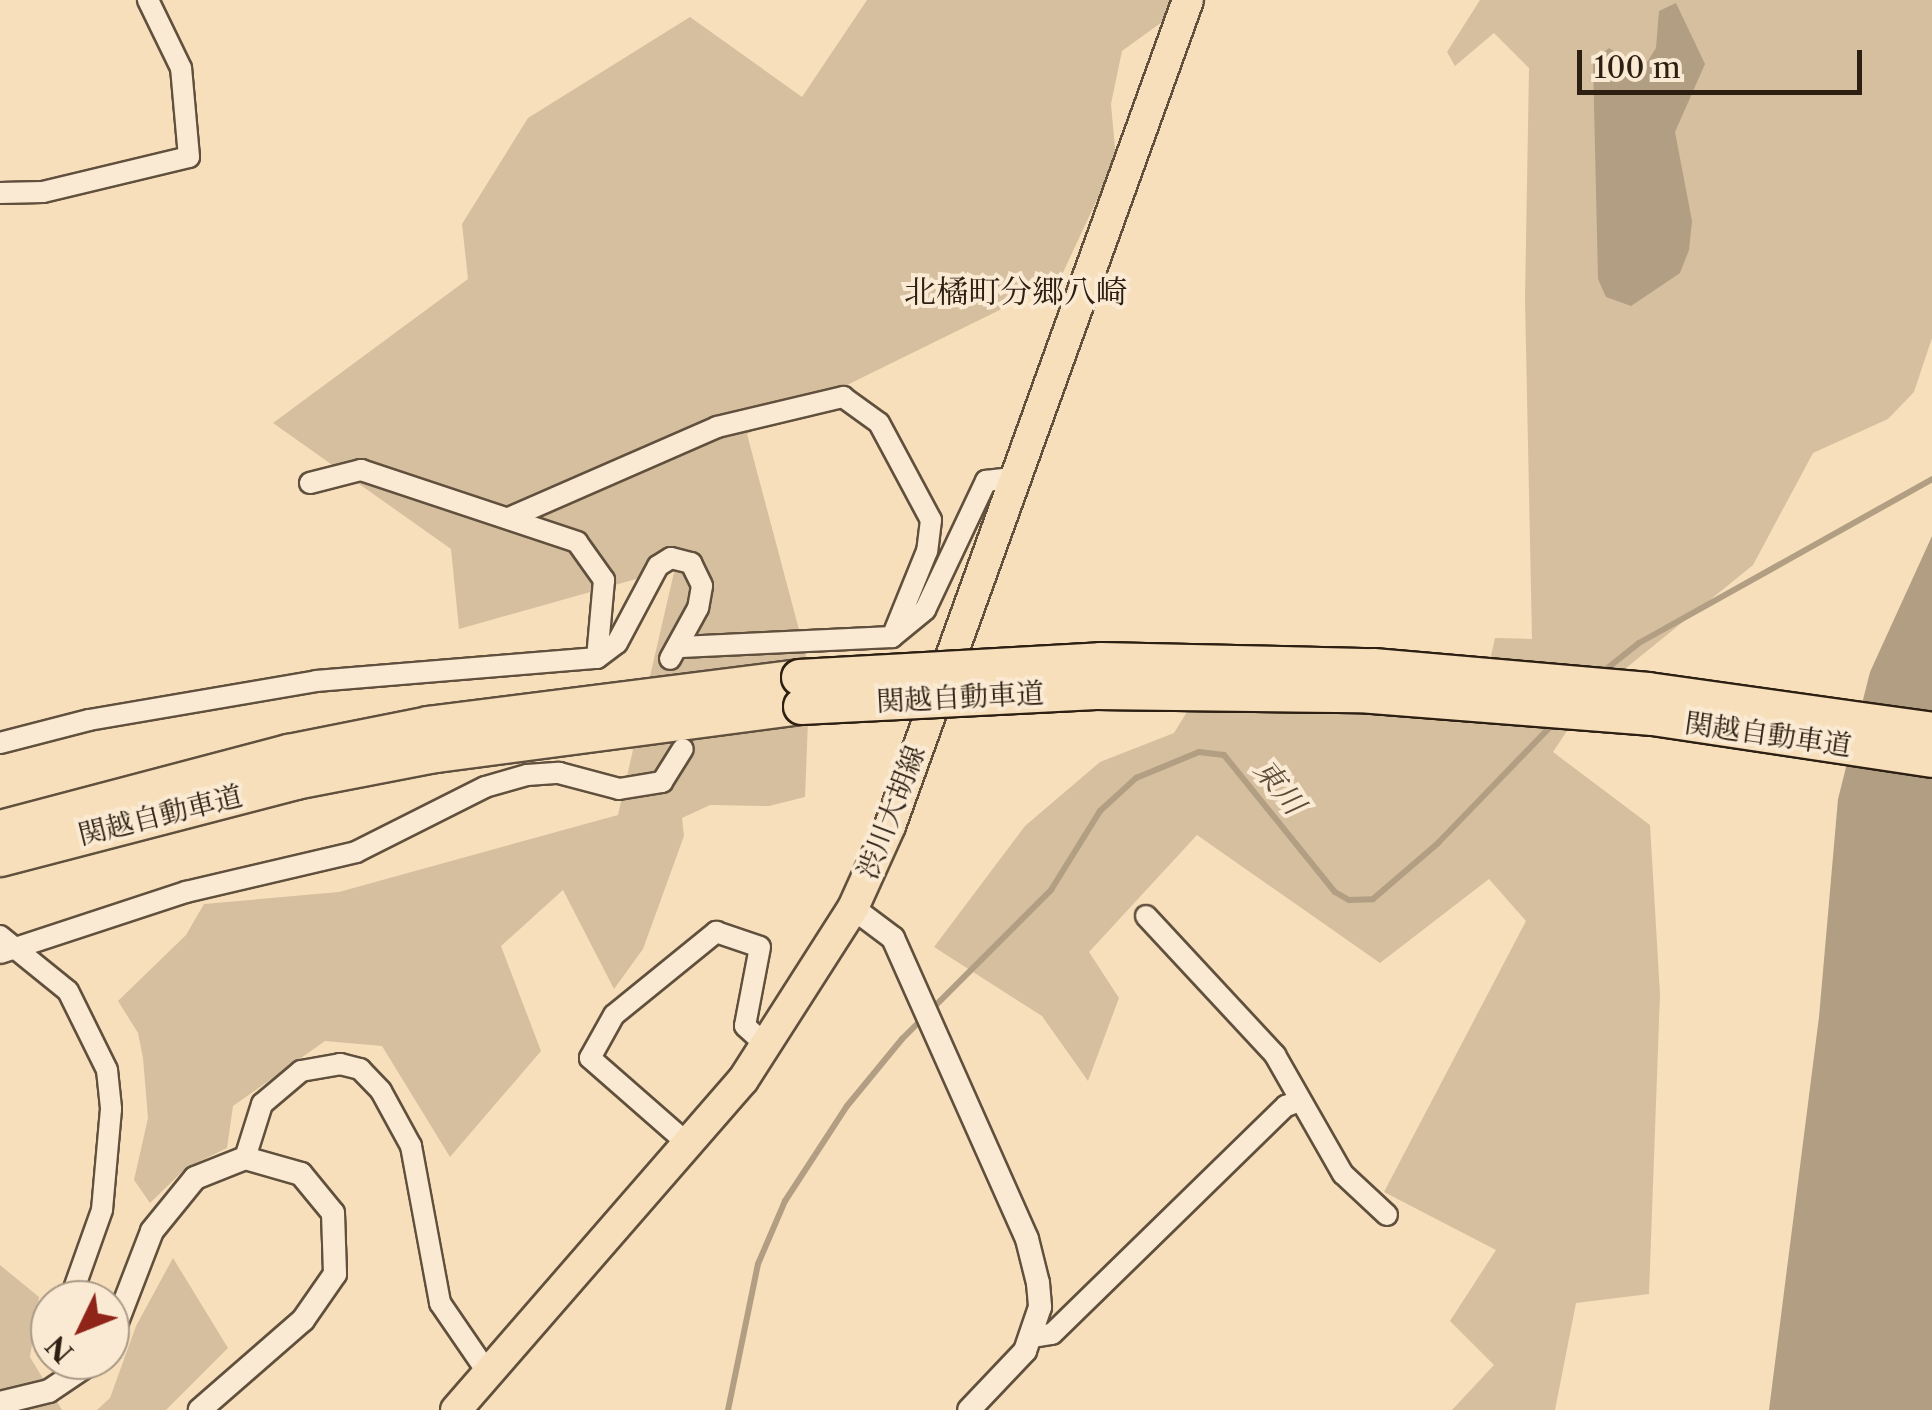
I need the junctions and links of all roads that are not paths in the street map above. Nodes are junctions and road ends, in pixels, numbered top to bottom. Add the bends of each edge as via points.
1 (148, 0) edge
2 (1188, 0) edge
3 (0, 192) edge
4 (1010, 478) junction
5 (310, 483) dead end
6 (509, 518) junction
7 (892, 637) junction
8 (597, 658) junction
9 (800, 692) junction
10 (1932, 730) edge
11 (0, 743) edge
12 (683, 749) dead end
13 (1932, 759) edge
14 (0, 828) edge
15 (0, 858) edge
16 (853, 908) junction
17 (1146, 916) dead end
18 (4, 944) edge
19 (768, 1048) junction
20 (1300, 1101) junction
21 (688, 1142) junction
22 (244, 1158) junction
23 (1387, 1214) dead end
24 (77, 1280) edge
25 (130, 1291) edge
26 (1032, 1336) junction
27 (59, 1380) edge
28 (474, 1397) edge
29 (0, 1402) edge
30 (200, 1410) edge
31 (968, 1410) edge

1 - 3 street via 181,68 189,158 43,192
2 - 4 main road, 渋川大胡線
4 - 7 street via 986,480 925,610
4 - 16 main road, 渋川大胡線 via 890,826
5 - 6 street via 362,470
6 - 7 street via 718,427 843,396 879,423 931,520 927,551
6 - 8 street via 577,542 604,580
7 - 8 street via 675,653 702,586 691,564 671,558 658,566 616,643
8 - 11 street via 316,681 89,720
9 - 10 highway, 関越自動車道, bridge via 1100,660 1353,665 1648,690
9 - 13 highway, 関越自動車道, bridge via 1359,694 1652,717
9 - 14 highway, 関越自動車道 via 428,724 288,752
9 - 15 highway, 関越自動車道 via 313,777
12 - 18 street via 662,782 619,790 559,773 526,775 484,787 356,852
16 - 19 main road, 渋川大胡線
16 - 26 street via 893,938 1027,1239 1038,1284
17 - 20 street via 1275,1056
18 - 24 street via 68,991 107,1070 112,1109 102,1210
19 - 21 main road, 渋川大胡線
19 - 21 street via 745,1026 760,947 716,932 614,1015 590,1058
20 - 23 street via 1343,1174
20 - 26 street via 1286,1106 1052,1334
21 - 28 main road, 渋川大胡線
22 - 25 street via 195,1178 162,1212
22 - 28 street via 262,1104 301,1071 340,1064 360,1069 382,1091 410,1146 440,1303
22 - 30 street via 280,1164 318,1193 333,1213 335,1274 303,1320
26 - 31 street
27 - 29 street via 49,1391

